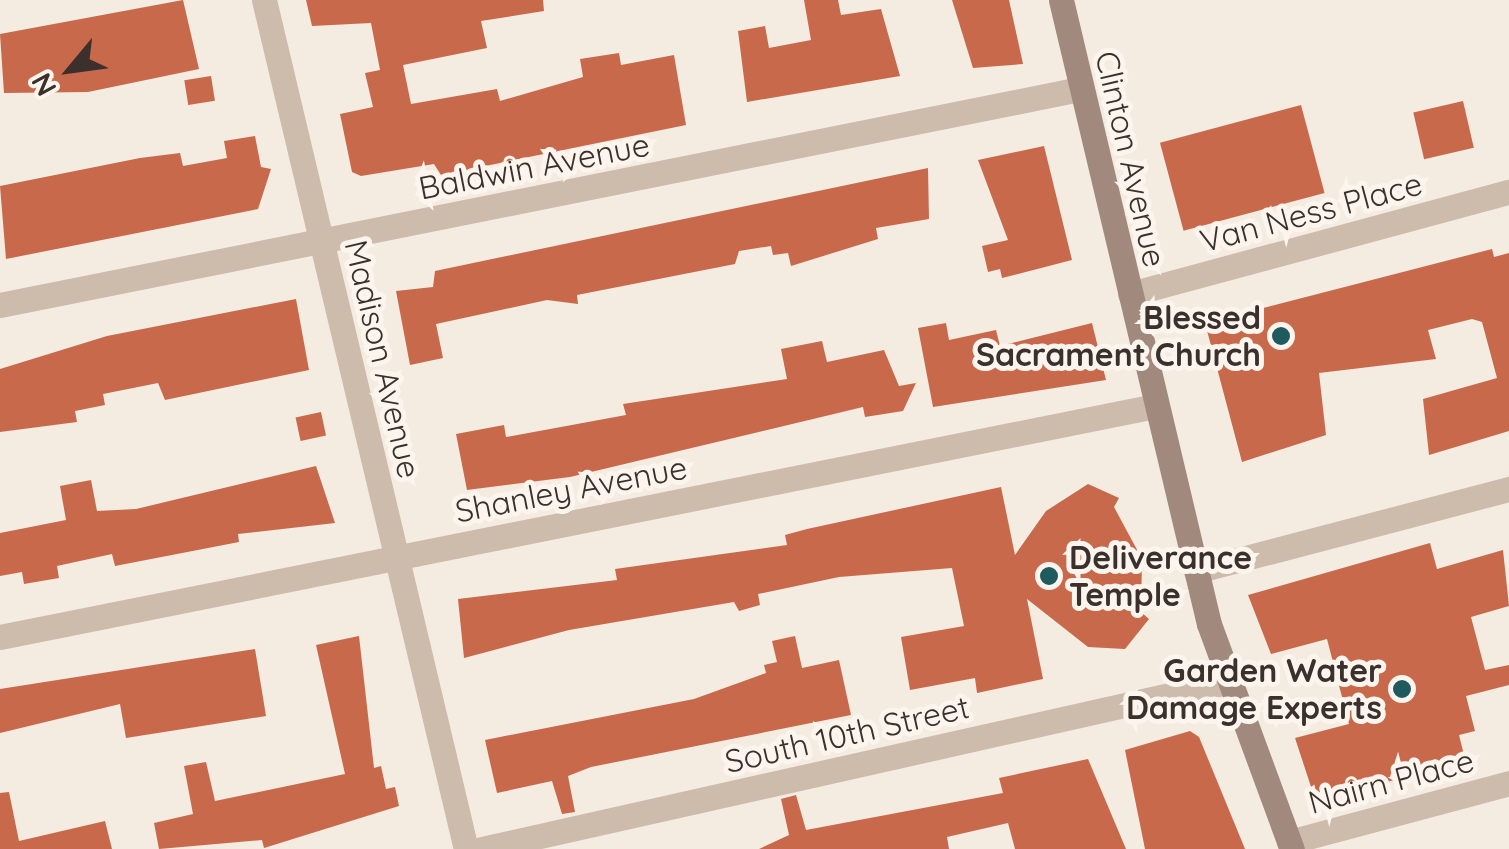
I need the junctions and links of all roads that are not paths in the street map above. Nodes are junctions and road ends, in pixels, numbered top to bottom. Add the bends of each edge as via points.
1 (264, 0) edge
2 (1061, 0) edge
3 (1080, 90) junction
4 (1509, 192) edge
5 (322, 241) junction
6 (1130, 294) junction
7 (0, 305) edge
8 (1155, 406) junction
9 (1509, 489) edge
10 (396, 556) junction
11 (1196, 571) junction
12 (0, 637) edge
13 (1227, 682) junction
14 (1509, 783) edge
15 (1291, 846) edge
16 (466, 849) edge
17 (482, 849) edge

1 - 5 street, Madison Avenue
2 - 3 main road, Clinton Avenue
3 - 5 street, Baldwin Avenue
3 - 6 main road, Clinton Avenue
4 - 6 street, Van Ness Place
5 - 7 street, Baldwin Avenue
5 - 10 street, Madison Avenue
6 - 8 main road, Clinton Avenue
8 - 10 street, Shanley Avenue
8 - 11 main road, Clinton Avenue
9 - 11 street
10 - 12 street, Shanley Avenue
10 - 16 street, Madison Avenue
11 - 13 main road, Clinton Avenue
13 - 15 main road, Clinton Avenue
13 - 17 street, South 10th Street
14 - 15 street, Nairn Place

